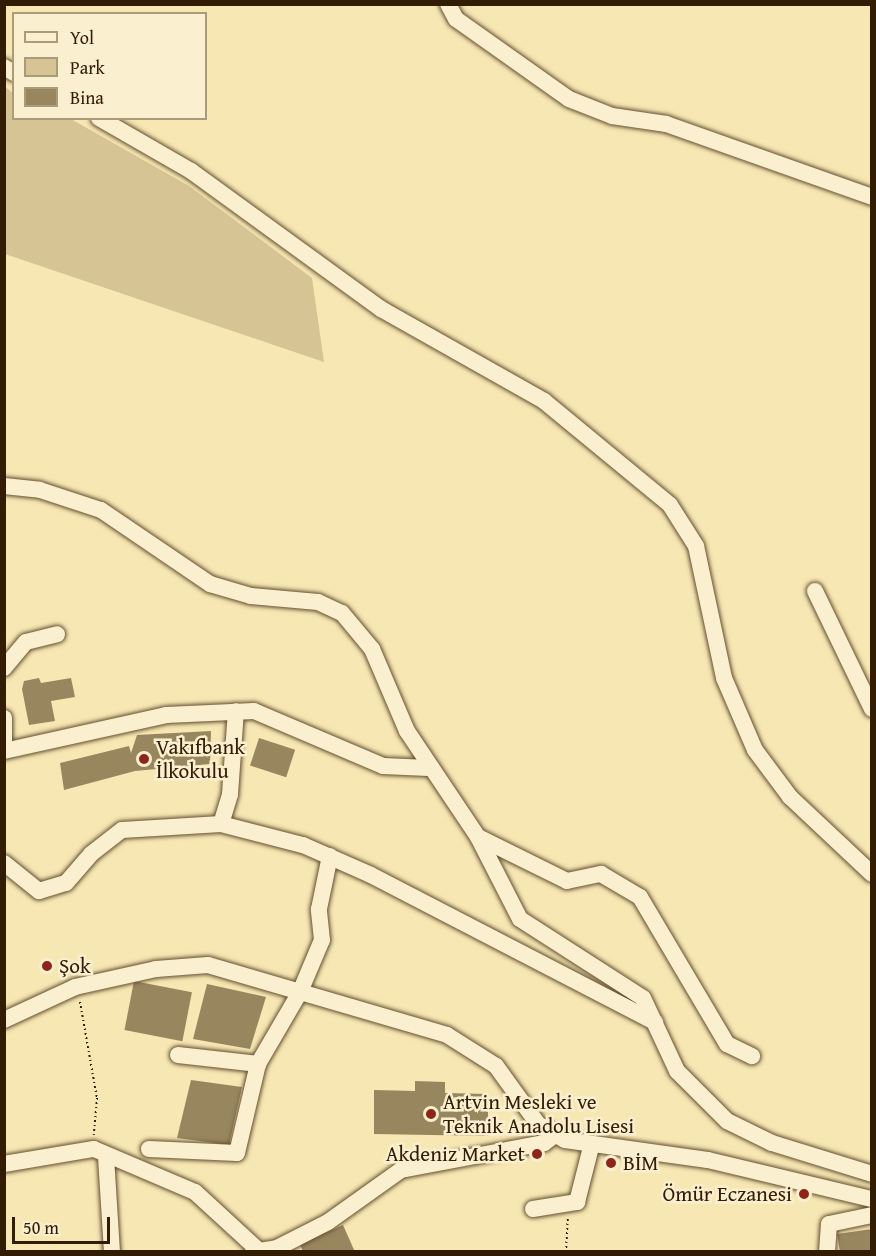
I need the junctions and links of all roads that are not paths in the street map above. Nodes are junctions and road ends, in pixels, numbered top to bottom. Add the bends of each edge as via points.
1 (448, 4) edge
2 (102, 120) edge
3 (872, 197) edge
4 (4, 486) edge
5 (815, 591) dead end
6 (57, 634) dead end
7 (4, 668) edge
8 (872, 709) edge
9 (236, 711) junction
10 (4, 718) edge
11 (4, 742) edge
12 (4, 751) edge
13 (428, 768) junction
14 (221, 824) junction
15 (478, 837) junction
16 (330, 856) junction
17 (4, 863) edge
18 (872, 874) edge
19 (300, 992) junction
20 (4, 1020) edge
21 (655, 1022) junction
22 (178, 1055) dead end
23 (753, 1056) dead end
24 (258, 1064) junction
25 (555, 1135) junction
26 (591, 1147) junction
27 (149, 1149) dead end
28 (100, 1153) junction
29 (4, 1164) edge
30 (872, 1174) edge
31 (872, 1199) edge
32 (533, 1209) dead end
33 (872, 1215) edge
34 (112, 1251) edge
35 (255, 1251) edge
36 (827, 1251) edge

1 - 3 street via 456,19 569,99 612,116 666,124
2 - 18 street via 191,171 381,309 544,401 670,505 696,546 724,678 755,750 790,797
4 - 13 street via 40,490 101,510 210,584 232,592 331,606 363,633
5 - 8 street
6 - 7 street via 26,642
9 - 12 street via 166,715
9 - 13 street via 254,711 383,766
9 - 14 street via 230,794
10 - 11 street
13 - 15 street
14 - 16 street
14 - 17 street via 122,830 91,854 66,883 39,891
15 - 21 street via 520,919 635,991
15 - 23 street via 567,881 601,874 640,897 727,1044
16 - 19 street via 319,909 322,940
16 - 21 street via 522,956 601,989
19 - 20 street via 208,965 156,969 75,987
19 - 24 street
19 - 25 street via 429,1028 467,1046 496,1066 538,1124
21 - 30 street via 677,1071 727,1121 772,1143
22 - 24 street
24 - 27 street via 237,1153
25 - 26 street
25 - 35 street via 544,1143 401,1170 328,1222 277,1248
26 - 31 street via 708,1160
26 - 32 street via 579,1198 569,1207
28 - 29 street
28 - 34 street
28 - 35 street via 195,1192
33 - 36 street via 829,1224

